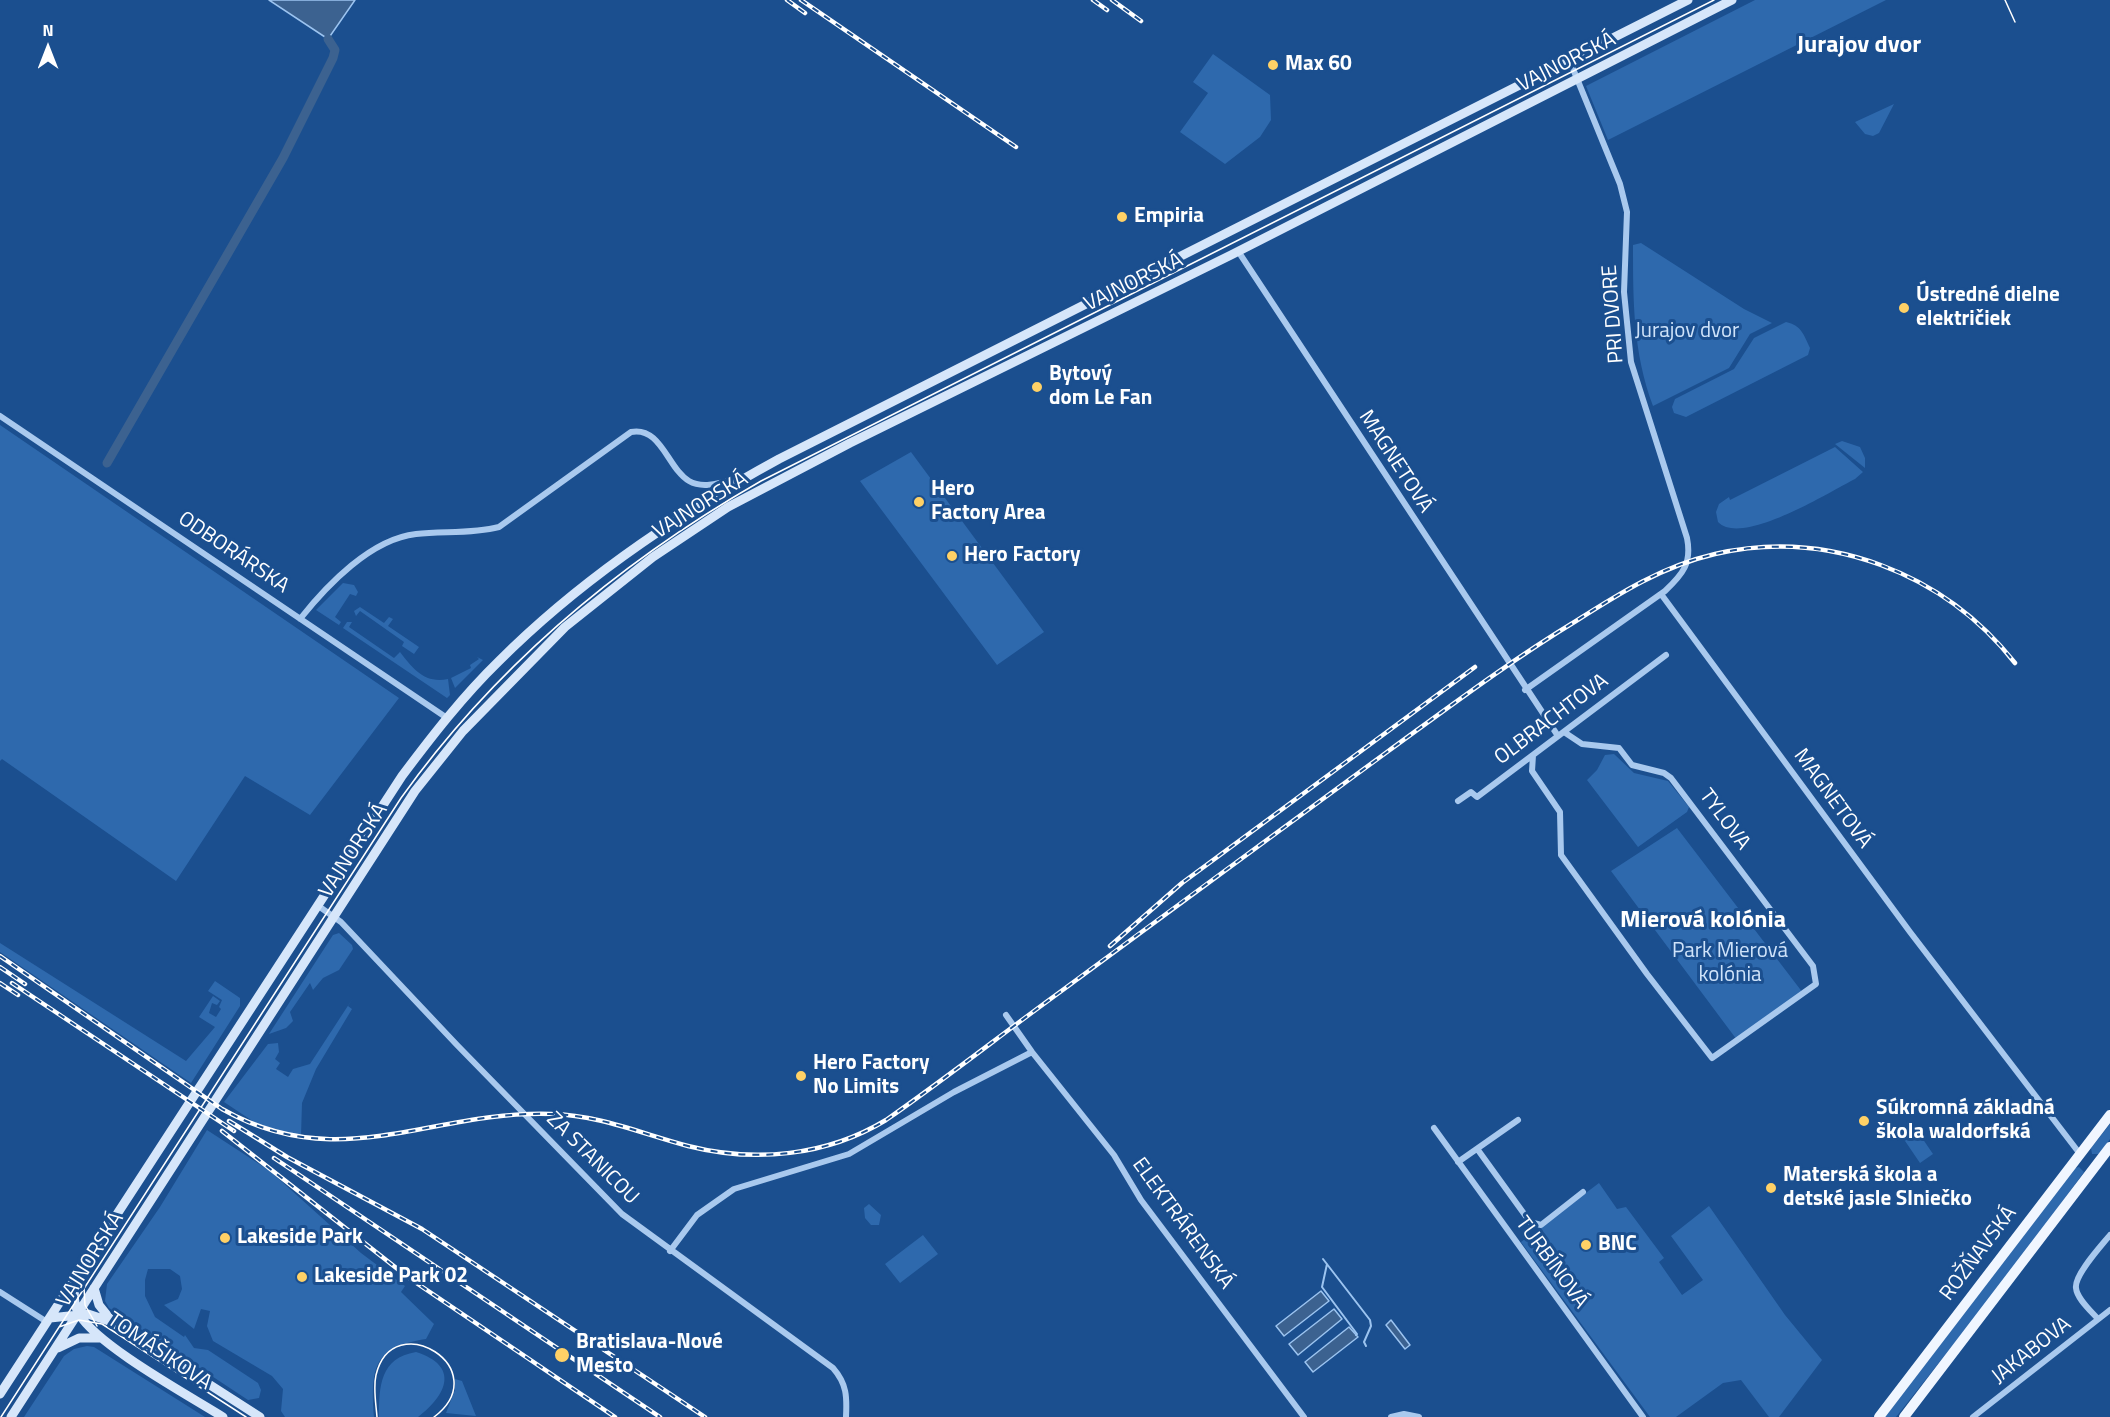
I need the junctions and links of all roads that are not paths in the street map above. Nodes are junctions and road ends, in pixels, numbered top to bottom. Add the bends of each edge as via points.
1 (1688, 0) edge
2 (1732, 0) edge
3 (1569, 59) junction
4 (1578, 78) junction
5 (1238, 251) junction
6 (0, 416) edge
7 (744, 478) junction
8 (1661, 594) junction
9 (300, 619) junction
10 (1666, 655) dead end
11 (1525, 690) junction
12 (447, 718) junction
13 (464, 731) junction
14 (1561, 734) junction
15 (1533, 755) junction
16 (1458, 801) dead end
17 (317, 905) junction
18 (333, 915) junction
19 (1006, 1015) dead end
20 (1032, 1052) junction
21 (2110, 1115) edge
22 (1518, 1120) dead end
23 (1434, 1128) dead end
24 (2110, 1147) edge
25 (1478, 1150) junction
26 (2080, 1154) junction
27 (1458, 1161) junction
28 (2095, 1167) junction
29 (1583, 1192) dead end
30 (2110, 1235) edge
31 (670, 1251) junction
32 (77, 1278) junction
33 (94, 1288) junction
34 (0, 1292) edge
35 (2110, 1310) edge
36 (78, 1313) junction
37 (2098, 1319) junction
38 (49, 1320) junction
39 (112, 1322) junction
40 (101, 1338) junction
41 (57, 1348) junction
42 (0, 1394) edge
43 (1983, 1414) edge
44 (11, 1417) edge
45 (223, 1417) edge
46 (260, 1417) edge
47 (846, 1417) edge
48 (1304, 1417) edge
49 (1391, 1417) edge
50 (1419, 1417) edge
51 (1643, 1417) edge
52 (1879, 1417) edge
53 (1904, 1417) edge
54 (1973, 1417) edge

1 - 3 main road, VAJNORSKÁ
2 - 4 main road, VAJNORSKÁ
3 - 4 street, PRI DVORE
3 - 7 main road, VAJNORSKÁ
4 - 5 main road, VAJNORSKÁ
4 - 8 street, PRI DVORE via 1620,184 1627,212 1624,292 1631,362 1689,549 1684,571
5 - 11 street, MAGNETOVÁ
5 - 13 main road, VAJNORSKÁ via 728,507 652,557 580,614 525,665
6 - 9 street, ODBORÁRSKA
7 - 9 street via 702,484 689,481 651,436 642,431 622,436 499,527 418,534 382,543
7 - 12 main road, VAJNORSKÁ via 658,531 582,588 499,660
8 - 11 street
8 - 26 street, MAGNETOVÁ via 1910,932
9 - 12 street, ODBORÁRSKA
10 - 14 street, OLBRACHTOVA
11 - 14 street, MAGNETOVÁ
12 - 13 main road
12 - 17 main road, VAJNORSKÁ via 387,798
13 - 18 main road, VAJNORSKÁ via 415,791
14 - 15 street, OLBRACHTOVA
14 - 15 street, TYLOVA via 1582,744 1619,748 1632,765 1671,778 1813,966 1816,984 1712,1058 1561,855 1560,812 1532,771
15 - 16 street, OLBRACHTOVA via 1477,797 1471,792
17 - 18 street, ZA STANICOU
17 - 32 main road, VAJNORSKÁ
18 - 31 street, ZA STANICOU via 622,1214
18 - 33 main road, VAJNORSKÁ
19 - 20 street, ELEKTRÁRENSKÁ
20 - 31 street via 954,1092 849,1154 734,1189 697,1215
20 - 48 street, ELEKTRÁRENSKÁ via 1113,1155 1141,1200
21 - 26 main road, ROŽŇAVSKÁ
22 - 25 street
23 - 27 street, TURBÍNOVÁ
24 - 28 main road, ROŽŇAVSKÁ
25 - 27 street
25 - 29 street via 1530,1222 1540,1225
26 - 28 main road
26 - 52 main road, ROŽŇAVSKÁ
27 - 51 street, TURBÍNOVÁ
28 - 53 main road, ROŽŇAVSKÁ
30 - 37 street via 2075,1285
31 - 47 street, ZA STANICOU via 833,1368 846,1391
32 - 36 main road, TOMÁŠIKOVA via 74,1293
32 - 38 main road, VAJNORSKÁ
33 - 36 main road, VAJNORSKÁ
33 - 39 main road, TOMÁŠIKOVA via 101,1309
34 - 38 street
35 - 37 street, JAKABOVA
36 - 38 main road, TOMÁŠIKOVA
36 - 39 main road, TOMÁŠIKOVA
36 - 40 main road, TOMÁŠIKOVA
36 - 41 main road, VAJNORSKÁ
37 - 43 street, JAKABOVA
38 - 42 main road, VAJNORSKÁ
39 - 46 main road, TOMÁŠIKOVA
40 - 41 main road via 79,1338
40 - 45 main road, TOMÁŠIKOVA
41 - 44 main road, VAJNORSKÁ
43 - 54 street, JAKABOVA
49 - 50 street

